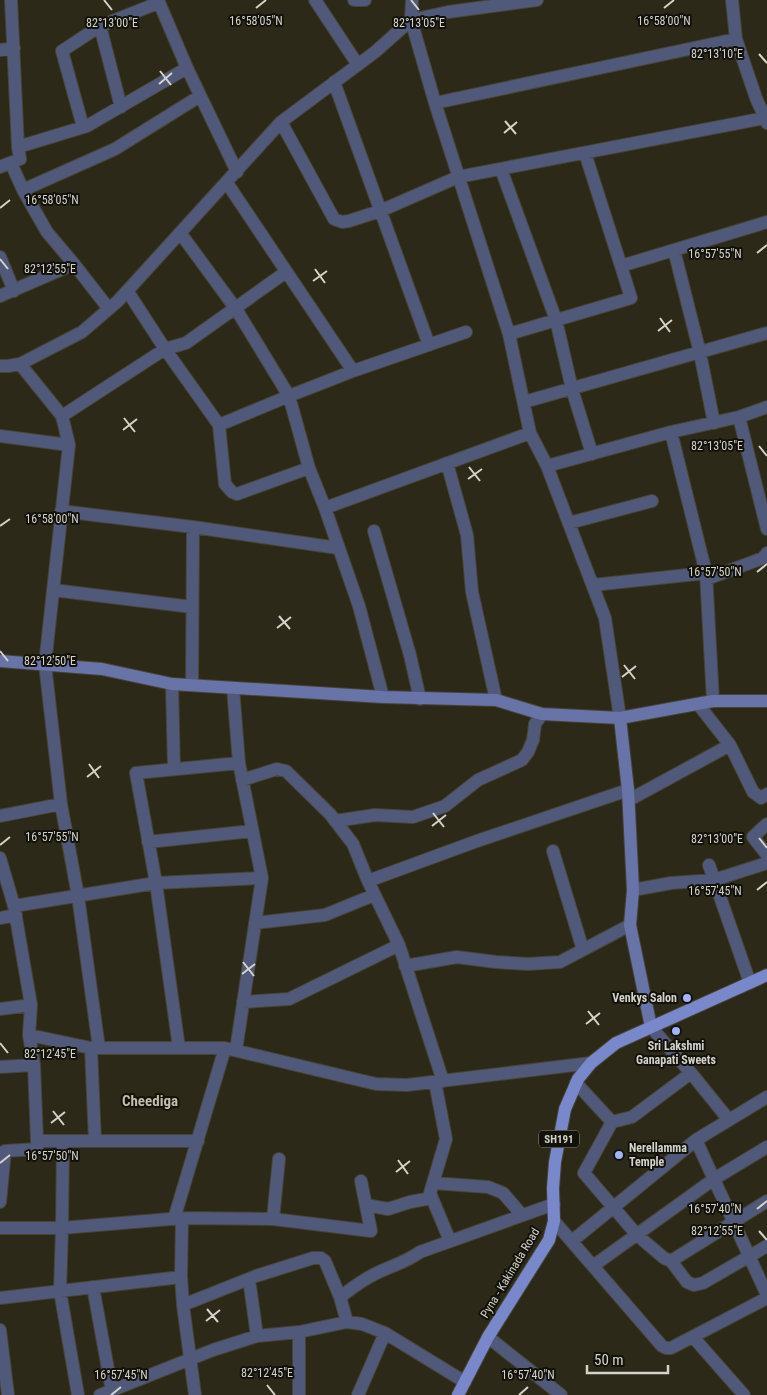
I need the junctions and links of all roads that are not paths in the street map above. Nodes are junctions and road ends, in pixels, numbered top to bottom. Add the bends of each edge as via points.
1 (11, 0) edge
2 (314, 0) edge
3 (354, 0) edge
4 (365, 0) edge
5 (412, 0) edge
6 (732, 0) edge
7 (532, 1) edge
8 (158, 2) edge
9 (448, 6) edge
10 (411, 20) junction
11 (100, 26) junction
12 (736, 39) junction
13 (14, 48) junction
14 (0, 50) edge
15 (358, 65) junction
16 (187, 68) junction
17 (334, 82) junction
18 (200, 96) junction
19 (761, 96) edge
20 (435, 103) junction
21 (121, 106) junction
22 (766, 120) edge
23 (281, 122) junction
24 (83, 127) junction
25 (18, 147) junction
26 (584, 153) junction
27 (5, 165) edge
28 (501, 169) junction
29 (237, 172) junction
30 (458, 177) junction
31 (227, 183) junction
32 (22, 190) junction
33 (380, 211) junction
34 (767, 222) edge
35 (181, 234) junction
36 (674, 250) junction
37 (0, 257) edge
38 (74, 264) junction
39 (621, 266) junction
40 (286, 272) junction
41 (14, 291) junction
42 (128, 292) junction
43 (0, 296) edge
44 (236, 308) junction
45 (109, 309) junction
46 (556, 320) junction
47 (466, 332) dead end
48 (509, 334) junction
49 (767, 334) edge
50 (429, 345) junction
51 (165, 349) junction
52 (700, 354) junction
53 (20, 364) junction
54 (0, 366) edge
55 (354, 371) junction
56 (572, 389) junction
57 (289, 396) junction
58 (524, 402) junction
59 (767, 407) edge
60 (62, 416) junction
61 (739, 417) junction
62 (714, 423) junction
63 (219, 425) junction
64 (671, 432) junction
65 (530, 434) junction
66 (0, 436) edge
67 (69, 445) junction
68 (592, 454) junction
69 (448, 463) junction
70 (547, 466) junction
71 (309, 468) junction
72 (652, 501) dead end
73 (325, 508) junction
74 (61, 512) junction
75 (569, 523) junction
76 (192, 527) junction
77 (767, 529) edge
78 (374, 531) dead end
79 (338, 548) junction
80 (767, 553) edge
81 (706, 576) junction
82 (593, 585) junction
83 (53, 590) junction
84 (192, 607) junction
85 (0, 661) edge
86 (44, 664) junction
87 (172, 684) junction
88 (192, 685) junction
89 (233, 688) junction
90 (383, 697) junction
91 (420, 699) junction
92 (496, 700) junction
93 (767, 700) edge
94 (713, 701) junction
95 (698, 704) junction
96 (542, 714) junction
97 (620, 718) junction
98 (730, 745) junction
99 (239, 763) junction
100 (174, 769) junction
101 (242, 780) junction
102 (767, 794) edge
103 (628, 795) junction
104 (61, 804) junction
105 (0, 816) edge
106 (335, 821) junction
107 (767, 824) edge
108 (252, 831) junction
109 (148, 842) junction
110 (553, 851) dead end
111 (767, 854) edge
112 (0, 858) edge
113 (767, 863) edge
114 (709, 865) dead end
115 (262, 878) junction
116 (714, 880) junction
117 (368, 882) junction
118 (156, 883) junction
119 (633, 890) junction
120 (374, 895) junction
121 (78, 896) junction
122 (15, 910) junction
123 (0, 918) edge
124 (255, 923) junction
125 (630, 925) junction
126 (399, 945) junction
127 (583, 950) junction
128 (406, 966) junction
129 (767, 976) edge
130 (750, 983) junction
131 (244, 1002) junction
132 (31, 1005) junction
133 (0, 1009) edge
134 (651, 1027) junction
135 (29, 1035) junction
136 (95, 1048) junction
137 (179, 1048) junction
138 (231, 1049) junction
139 (591, 1063) junction
140 (34, 1065) junction
141 (0, 1067) edge
142 (692, 1073) junction
143 (439, 1081) junction
144 (576, 1084) junction
145 (767, 1098) edge
146 (729, 1120) junction
147 (612, 1122) junction
148 (198, 1140) junction
149 (696, 1140) junction
150 (37, 1141) junction
151 (63, 1141) junction
152 (94, 1141) junction
153 (767, 1147) edge
154 (3, 1150) edge
155 (280, 1159) dead end
156 (714, 1179) junction
157 (362, 1181) dead end
158 (2, 1182) edge
159 (433, 1182) junction
160 (432, 1198) junction
161 (767, 1201) edge
162 (0, 1202) edge
163 (554, 1204) junction
164 (366, 1205) junction
165 (613, 1206) junction
166 (522, 1215) junction
167 (178, 1219) junction
168 (273, 1219) junction
169 (554, 1221) junction
170 (733, 1222) junction
171 (0, 1228) edge
172 (62, 1228) junction
173 (637, 1235) junction
174 (572, 1240) junction
175 (450, 1241) junction
176 (767, 1246) edge
177 (749, 1256) junction
178 (671, 1261) junction
179 (593, 1266) junction
180 (181, 1277) junction
181 (249, 1279) junction
182 (93, 1287) junction
183 (60, 1291) junction
184 (340, 1297) junction
185 (767, 1297) edge
186 (0, 1298) edge
187 (183, 1305) junction
188 (346, 1322) junction
189 (0, 1331) edge
190 (299, 1332) junction
191 (385, 1333) junction
192 (257, 1336) junction
193 (693, 1336) junction
194 (488, 1337) junction
195 (191, 1360) junction
196 (465, 1382) junction
197 (106, 1393) edge
198 (8, 1395) edge
199 (78, 1395) edge
200 (195, 1395) edge
201 (299, 1395) edge
202 (358, 1395) edge
203 (458, 1395) edge
204 (561, 1395) edge
205 (744, 1395) edge

1 - 13 street
2 - 15 street
3 - 4 street
5 - 10 street
6 - 12 street
7 - 9 street
8 - 11 street
8 - 16 street
9 - 10 street
10 - 15 street
10 - 20 street
11 - 21 street
11 - 24 street via 62,51
12 - 19 street
12 - 20 street
13 - 14 street
13 - 25 street
15 - 17 street
16 - 18 street
16 - 21 street
17 - 23 street
17 - 33 street
18 - 29 street
18 - 32 street via 115,149
19 - 22 street
20 - 30 street
21 - 24 street
22 - 26 street
23 - 29 street
23 - 33 street via 334,219 349,221
24 - 25 street
25 - 27 street via 20,159
26 - 28 street
26 - 39 street
27 - 32 street
28 - 30 street
28 - 46 street
29 - 31 street
30 - 33 street
30 - 48 street
31 - 35 street
31 - 40 street
32 - 38 street via 47,232
33 - 50 street
34 - 36 street
35 - 42 street
35 - 44 street
36 - 39 street
36 - 52 street
37 - 41 street
38 - 41 street
38 - 45 street
39 - 46 street via 631,298
40 - 44 street
40 - 55 street
41 - 43 street
42 - 45 street
42 - 51 street
44 - 51 street via 186,343
44 - 57 street
45 - 53 street via 82,332
46 - 48 street
46 - 56 street
47 - 50 street
48 - 58 street
49 - 52 street
50 - 55 street
51 - 60 street
51 - 63 street
52 - 56 street
52 - 62 street
53 - 54 street
53 - 60 street
55 - 57 street
56 - 58 street
56 - 68 street
57 - 63 street
57 - 71 street
58 - 65 street
59 - 61 street
60 - 67 street
61 - 62 street
61 - 77 street
62 - 64 street
63 - 71 street via 225,484 232,492 237,494
64 - 68 street
64 - 81 street
65 - 69 street
65 - 70 street
66 - 67 street
67 - 74 street
68 - 70 street
69 - 73 street
69 - 92 street via 467,535 472,592
70 - 75 street
71 - 73 street
72 - 75 street
73 - 79 street
74 - 76 street
74 - 83 street
75 - 82 street
76 - 79 street
76 - 84 street
78 - 91 street
79 - 90 street via 359,606
80 - 81 street via 763,558
81 - 82 street
81 - 94 street
82 - 97 street via 605,618
83 - 84 street
83 - 86 street
84 - 88 street
85 - 86 street
86 - 87 street via 102,669
86 - 104 street
87 - 88 street
87 - 100 street
88 - 89 street
89 - 90 street
89 - 99 street
90 - 91 street
91 - 92 street
92 - 96 street
93 - 94 street
94 - 95 street
95 - 97 street
95 - 98 street
96 - 97 street
96 - 106 street via 522,760 478,780 445,806 413,817 375,815
97 - 103 street
98 - 102 street via 753,792 761,798
98 - 103 street
99 - 100 street
99 - 101 street
100 - 109 street via 136,773
101 - 106 street via 277,769 286,771
101 - 108 street
103 - 117 street via 477,841
103 - 119 street
104 - 105 street
104 - 121 street
106 - 117 street via 353,844
107 - 111 street via 753,837
108 - 109 street
108 - 115 street
109 - 118 street
110 - 127 street
112 - 122 street
113 - 116 street
114 - 116 street
115 - 118 street
115 - 124 street
116 - 119 street
116 - 130 street
117 - 120 street
118 - 121 street
118 - 137 street
119 - 125 street
120 - 124 street via 325,915
120 - 126 street
121 - 122 street
121 - 136 street
122 - 123 street
122 - 132 street
124 - 131 street
125 - 127 street
125 - 134 street
126 - 128 street
126 - 131 street via 289,999
127 - 128 street via 555,963 528,964 457,957
128 - 143 street
129 - 130 main road, Pyna - Kakinada Road / SH191
130 - 134 main road, Pyna - Kakinada Road / SH191
131 - 138 street
132 - 133 street
132 - 135 street
134 - 139 main road, Pyna - Kakinada Road / SH191 via 616,1043
134 - 142 street
135 - 136 street
135 - 140 street
136 - 137 street
136 - 152 street
137 - 138 street
138 - 143 street via 376,1084 407,1086
138 - 148 street
139 - 143 street
139 - 144 main road, Pyna - Kakinada Road / SH191
140 - 141 street
140 - 150 street
142 - 146 street
142 - 147 street via 632,1117
143 - 159 street via 446,1138
144 - 147 street
144 - 163 main road, Pyna - Kakinada Road / SH191 via 565,1109 555,1162
145 - 146 street
146 - 149 street
147 - 165 street via 584,1174
148 - 152 street
148 - 167 street
149 - 156 street
149 - 165 street
150 - 151 street
150 - 154 street via 37,1149
151 - 152 street
151 - 172 street
153 - 156 street
154 - 158 street
155 - 168 street
156 - 170 street
156 - 173 street
157 - 164 street
158 - 162 street
159 - 160 street
159 - 166 street via 488,1186 503,1193
160 - 164 street via 388,1210
160 - 175 street
161 - 170 street
163 - 166 street
163 - 169 main road, Pyna - Kakinada Road / SH191
164 - 168 street via 371,1231
165 - 173 street
165 - 174 street
166 - 175 street
167 - 168 street
167 - 172 street
167 - 180 street
169 - 174 street
169 - 194 main road, Pyna - Kakinada Road / SH191 via 549,1240
170 - 177 street
170 - 178 street
171 - 172 street
172 - 183 street
173 - 178 street
173 - 179 street
174 - 179 street
175 - 184 street via 360,1281
176 - 177 street
177 - 178 street via 694,1285
177 - 185 street
179 - 193 street via 662,1346 671,1348
180 - 182 street
180 - 187 street
181 - 184 street via 321,1258
181 - 187 street
181 - 192 street
182 - 183 street
182 - 197 street
183 - 186 street
183 - 199 street
184 - 188 street
185 - 193 street
187 - 195 street
188 - 190 street
188 - 191 street
189 - 198 street
190 - 192 street
190 - 201 street
191 - 196 street
191 - 202 street
192 - 195 street
193 - 205 street
194 - 196 main road, Pyna - Kakinada Road / SH191
194 - 204 street
195 - 197 street
195 - 200 street
196 - 203 main road, Pyna - Kakinada Road / SH191

